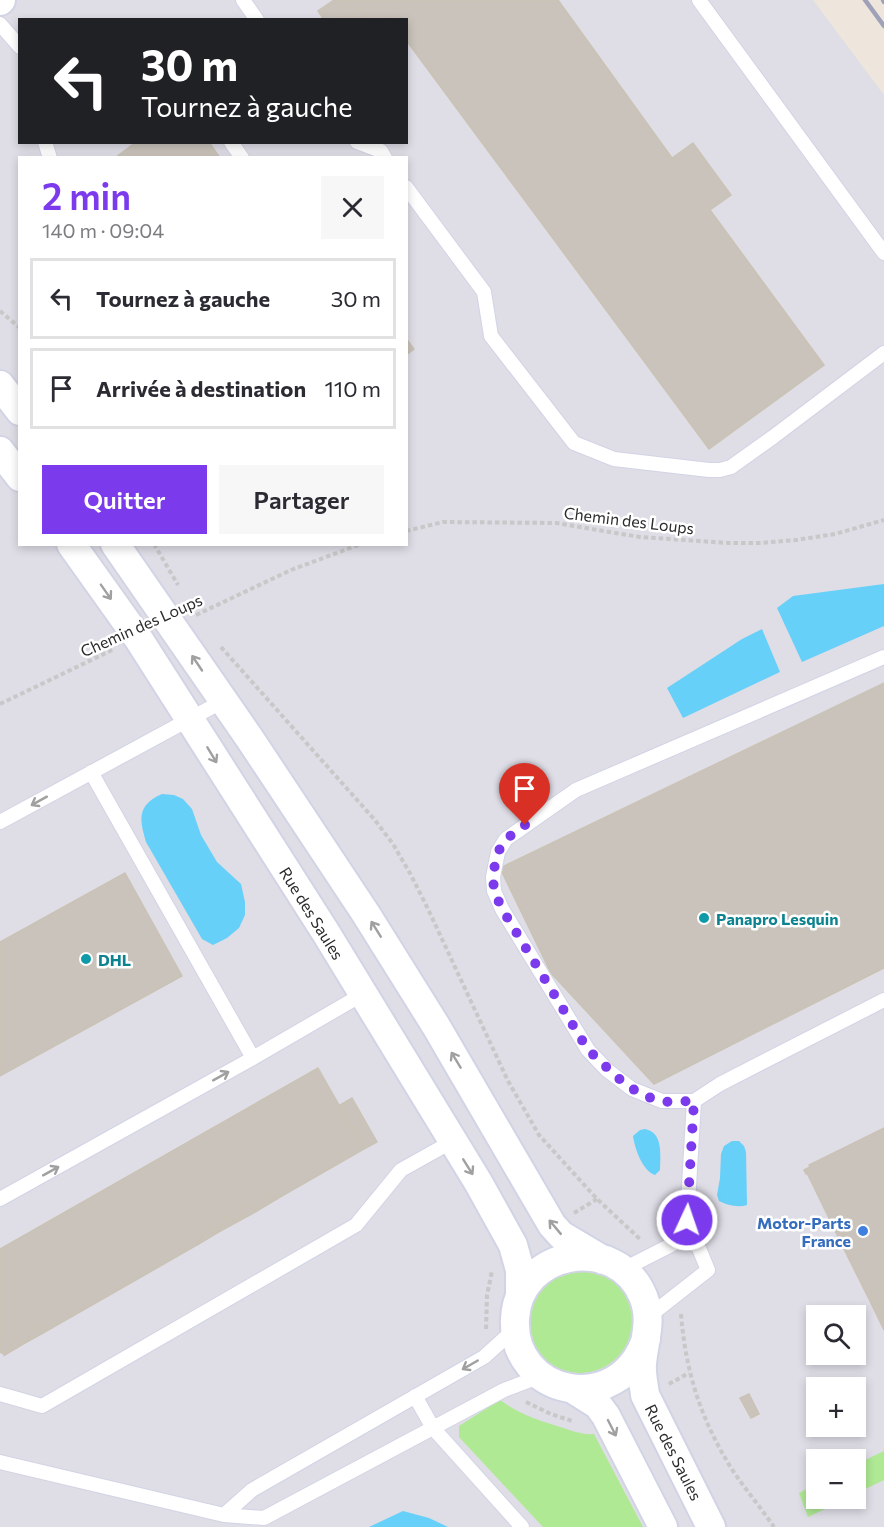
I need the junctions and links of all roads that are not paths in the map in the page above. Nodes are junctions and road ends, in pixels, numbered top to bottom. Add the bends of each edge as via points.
1 (243, 0) edge
2 (699, 0) edge
3 (256, 18) edge
4 (0, 24) edge
5 (18, 45) edge
6 (362, 144) edge
7 (384, 156) edge
8 (408, 190) edge
9 (884, 253) edge
10 (884, 353) edge
11 (0, 385) edge
12 (18, 408) edge
13 (0, 451) edge
14 (18, 474) edge
15 (72, 546) edge
16 (117, 546) edge
17 (884, 657) edge
18 (223, 701) junction
19 (190, 719) junction
20 (91, 772) junction
21 (0, 822) edge
22 (363, 994) junction
23 (884, 999) edge
24 (253, 1058) junction
25 (694, 1101) junction
26 (453, 1141) junction
27 (0, 1199) edge
28 (687, 1220) junction
29 (613, 1265) junction
30 (520, 1296) junction
31 (647, 1328) junction
32 (515, 1329) junction
33 (541, 1376) junction
34 (571, 1388) junction
35 (0, 1394) edge
36 (415, 1396) junction
37 (433, 1428) junction
38 (0, 1462) edge
39 (224, 1515) junction
40 (522, 1527) edge
41 (663, 1527) edge
42 (711, 1527) edge

1 - 3 lane
2 - 9 lane
4 - 5 lane
6 - 7 lane
8 - 10 lane via 484,292 491,336 504,354 574,443 614,459 709,470 731,467
11 - 12 street
13 - 14 street
15 -> 19 street, Rue des Saules
18 -> 16 street, Rue des Saules via 183,620
17 - 25 lane via 576,790 506,839 498,852 493,877 502,909 588,1050 632,1089 662,1101
18 - 19 lane
29 -> 18 street, Rue des Saules via 568,1240 552,1225 366,914
19 - 20 lane
19 -> 22 street, Rue des Saules
20 -> 21 lane
20 - 24 lane
22 - 24 lane
22 - 26 street, Rue des Saules
23 - 25 lane via 720,1083
27 -> 24 lane
25 - 28 lane
26 -> 30 street, Rue des Saules via 513,1245 520,1270
26 - 35 lane via 401,1170 356,1225 42,1406
28 - 29 lane via 673,1244 653,1255
28 - 31 lane via 708,1270 675,1295
29 - 30 street, Rue des Saules via 581,1256 560,1260 540,1270
29 - 31 street, Rue des Saules via 643,1296
30 - 32 street, Rue des Saules
31 - 34 street, Rue des Saules via 638,1359 623,1375 593,1389
31 - 42 street, Rue des Saules via 642,1363 645,1395
32 - 33 street, Rue des Saules via 526,1360
32 -> 36 lane via 484,1357
33 - 34 street, Rue des Saules
33 - 37 lane
34 -> 41 street, Rue des Saules via 598,1405 606,1416
36 - 37 lane
36 - 39 lane via 252,1490
37 - 39 lane via 264,1518
37 - 40 lane
38 - 39 lane

